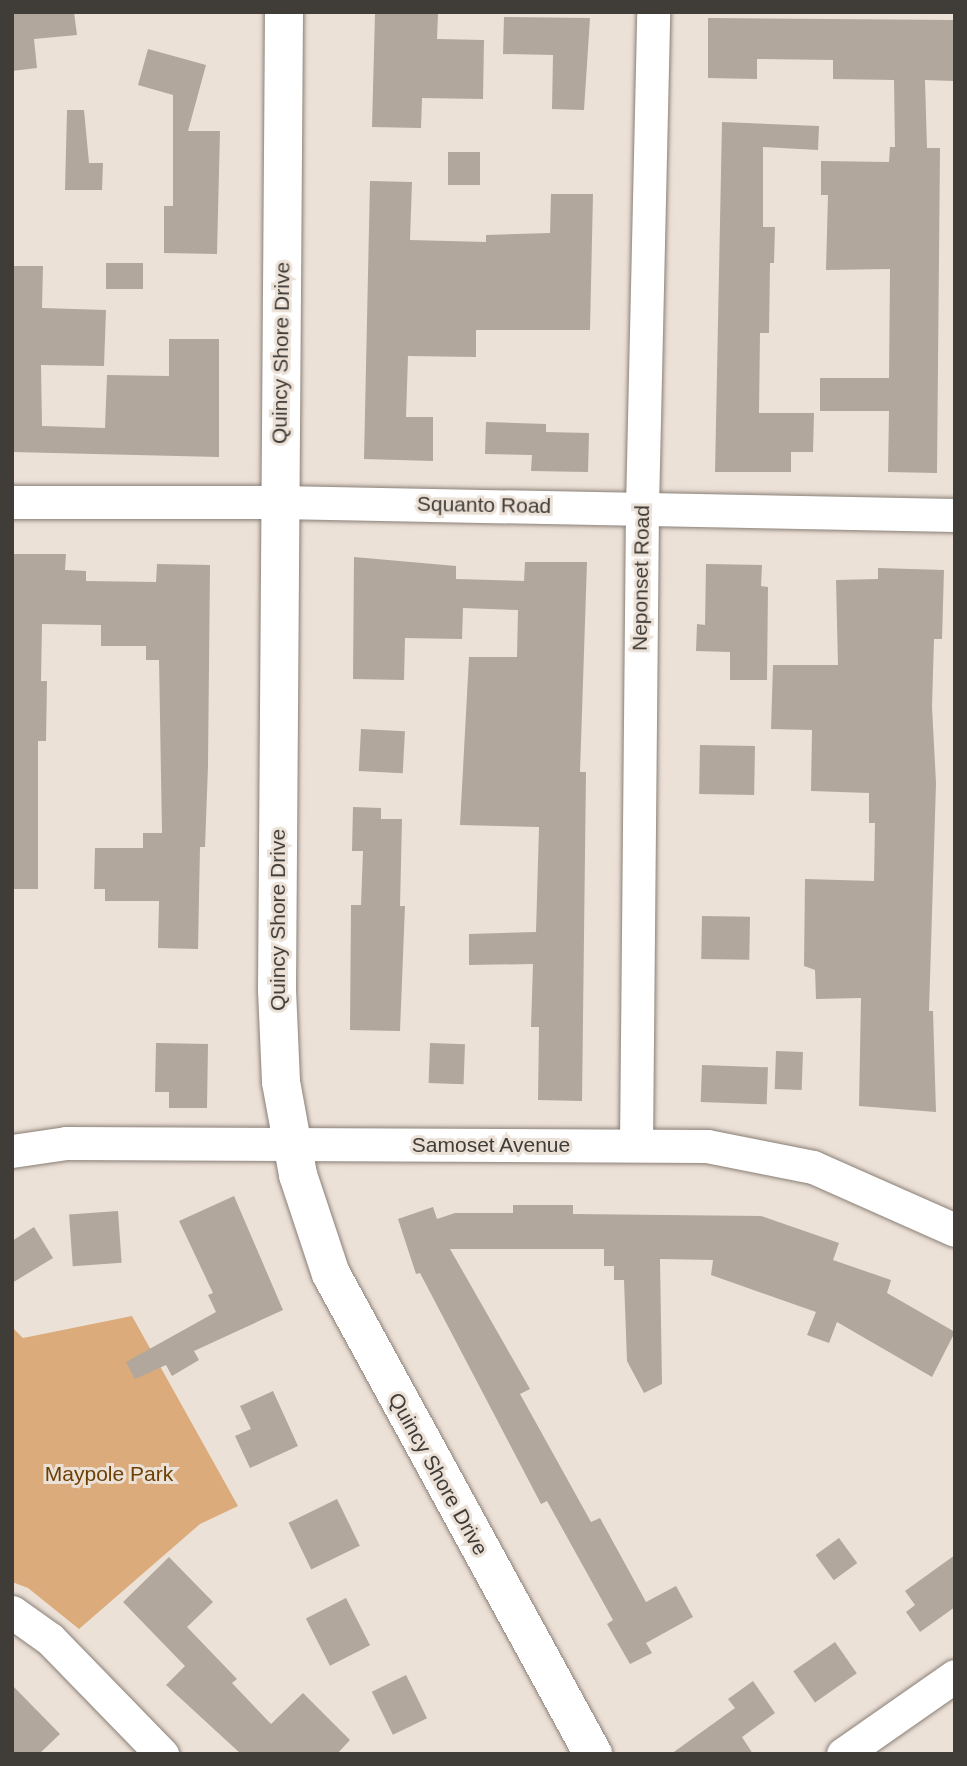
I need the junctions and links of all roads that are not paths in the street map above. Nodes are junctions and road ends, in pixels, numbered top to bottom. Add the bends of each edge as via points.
1 (284, 12) edge
2 (653, 12) edge
3 (12, 502) edge
4 (279, 502) junction
5 (642, 508) junction
6 (955, 515) edge
7 (636, 1144) junction
8 (293, 1146) junction
9 (12, 1151) edge
10 (955, 1230) edge
11 (12, 1612) edge
12 (955, 1676) edge
13 (162, 1754) edge
14 (593, 1754) edge
15 (844, 1754) edge

1 - 4 main road, Quincy Shore Drive
2 - 5 street, Neponset Road
3 - 4 street, Squanto Road
4 - 5 street, Squanto Road
4 - 8 main road, Quincy Shore Drive via 277,990 281,1082
5 - 6 street, Squanto Road
5 - 7 street, Neponset Road
7 - 8 street, Samoset Avenue
7 - 10 street, Samoset Avenue via 707,1146 813,1167
8 - 9 street, Samoset Avenue via 66,1143
8 - 14 main road, Quincy Shore Drive via 331,1274
11 - 13 street via 50,1639
12 - 15 street

